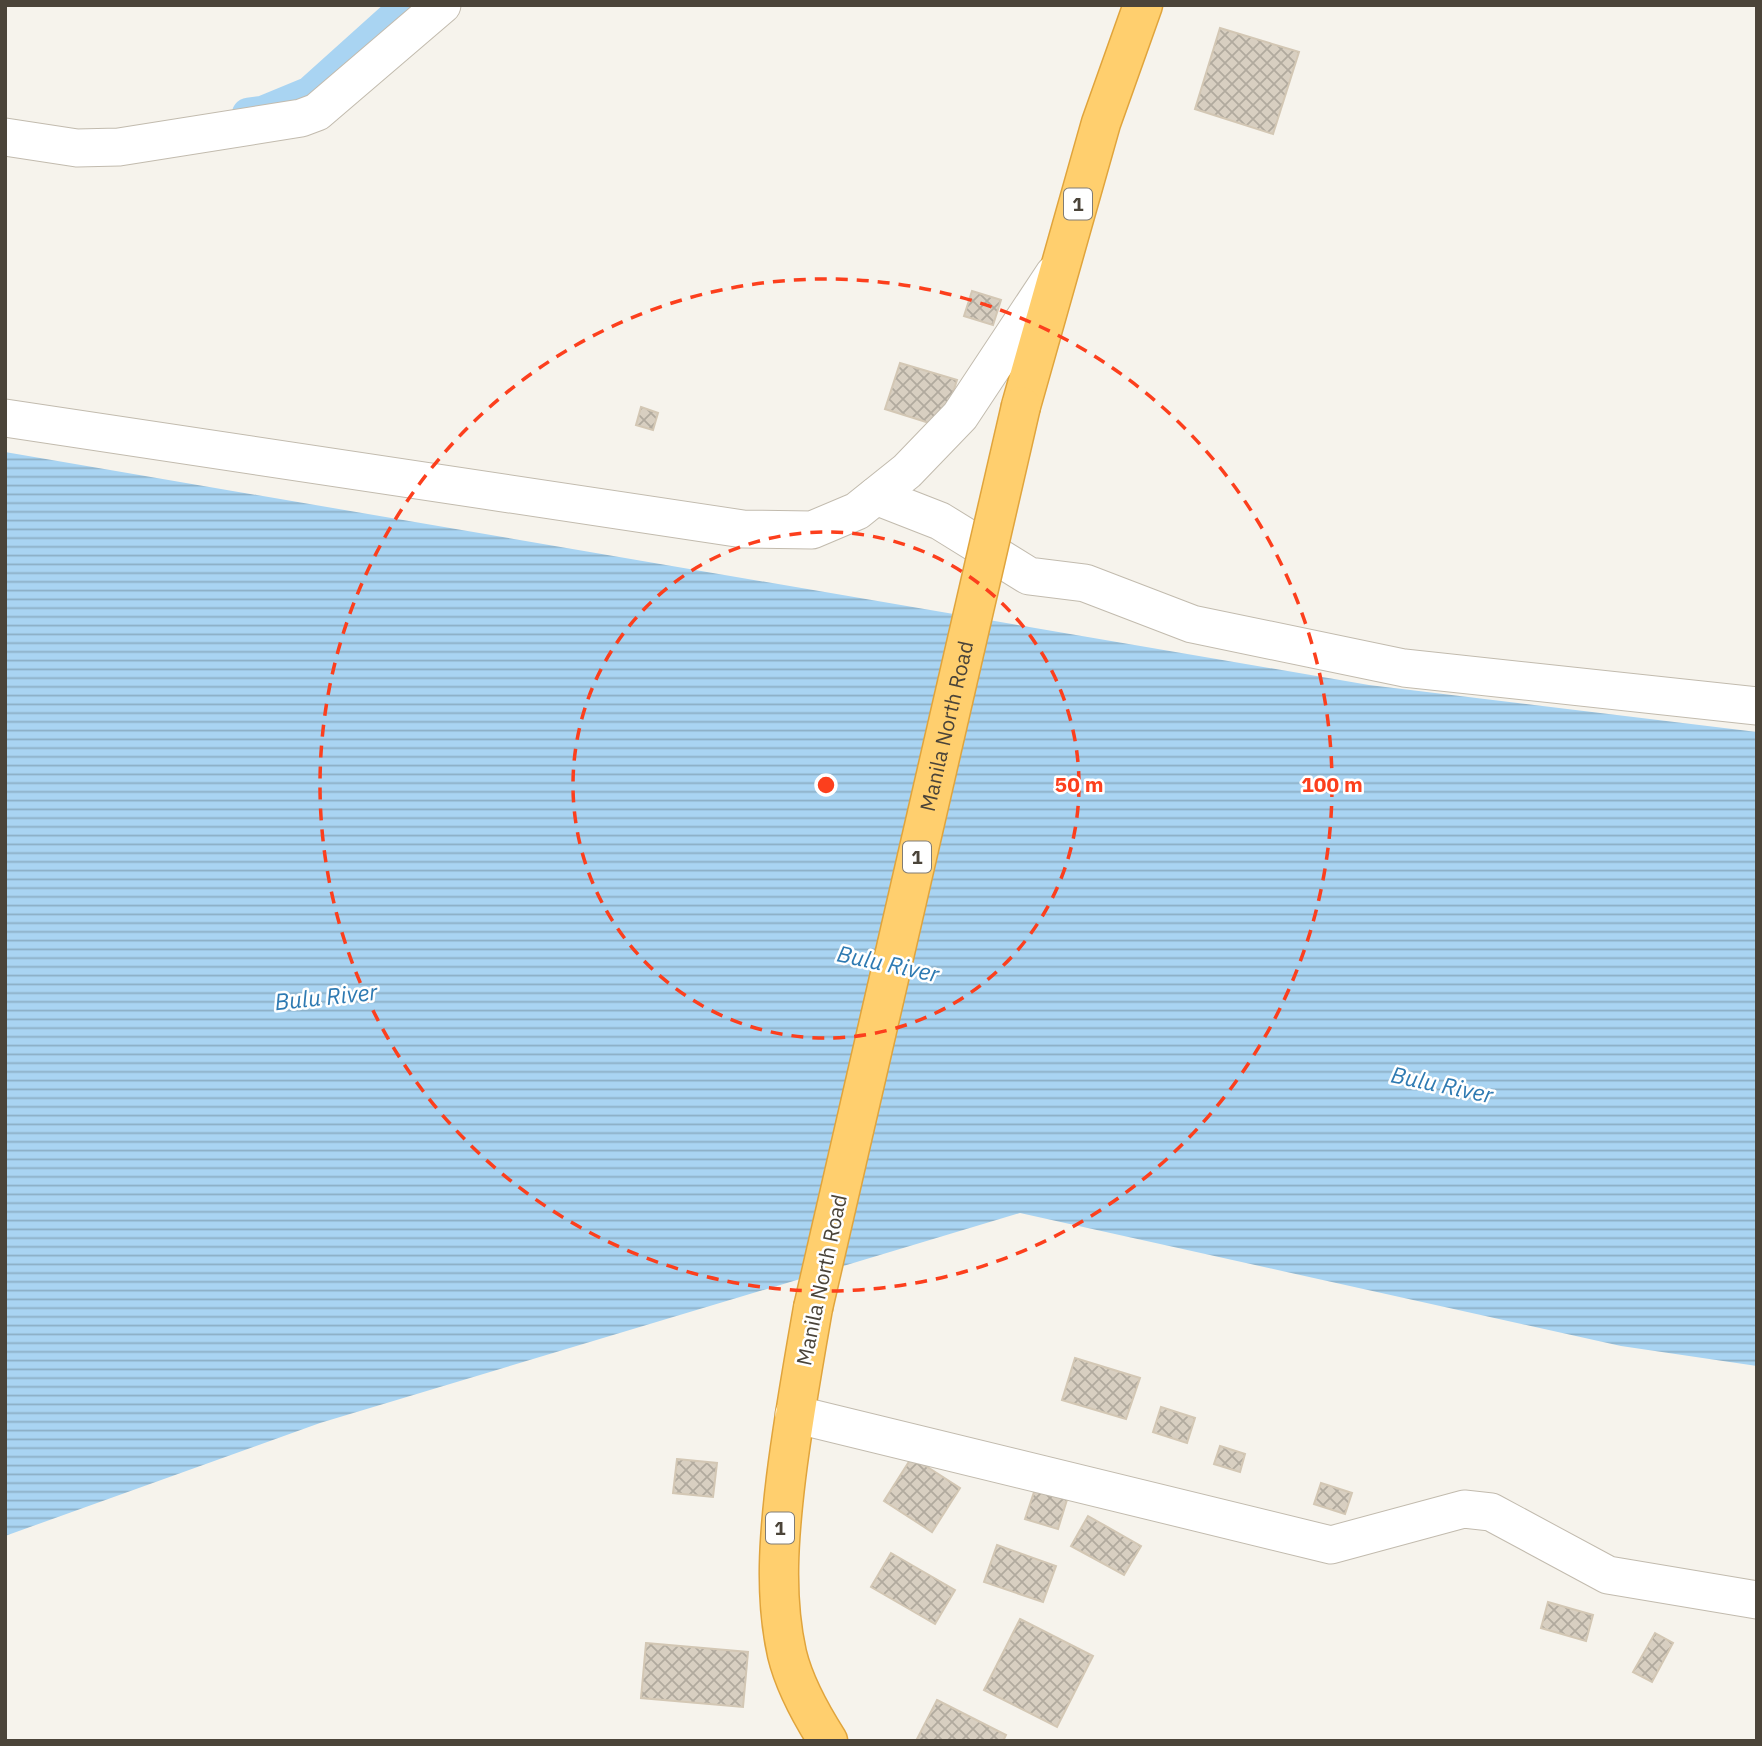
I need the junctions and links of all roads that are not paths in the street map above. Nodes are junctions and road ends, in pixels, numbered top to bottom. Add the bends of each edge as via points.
1 (442, 5) edge
2 (1143, 5) edge
3 (5, 137) edge
4 (1063, 261) junction
5 (5, 418) edge
6 (876, 496) junction
7 (1757, 706) edge
8 (794, 1414) junction
9 (1757, 1600) edge
10 (828, 1741) edge

1 - 3 street via 317,112 301,118 119,147 78,148
2 - 4 highway, Manila North Road / 1 via 1101,123
4 - 6 street via 960,416
4 - 8 highway, Manila North Road / 1, bridge via 1021,406 813,1308
5 - 6 street via 743,529 813,530 857,511
6 - 7 street via 940,521 1028,576 1085,583 1192,624 1404,668
8 - 9 street via 1331,1545 1464,1509 1491,1512 1608,1574
8 - 10 highway, Manila North Road / 1 via 779,1538 779,1602 787,1656 812,1717

